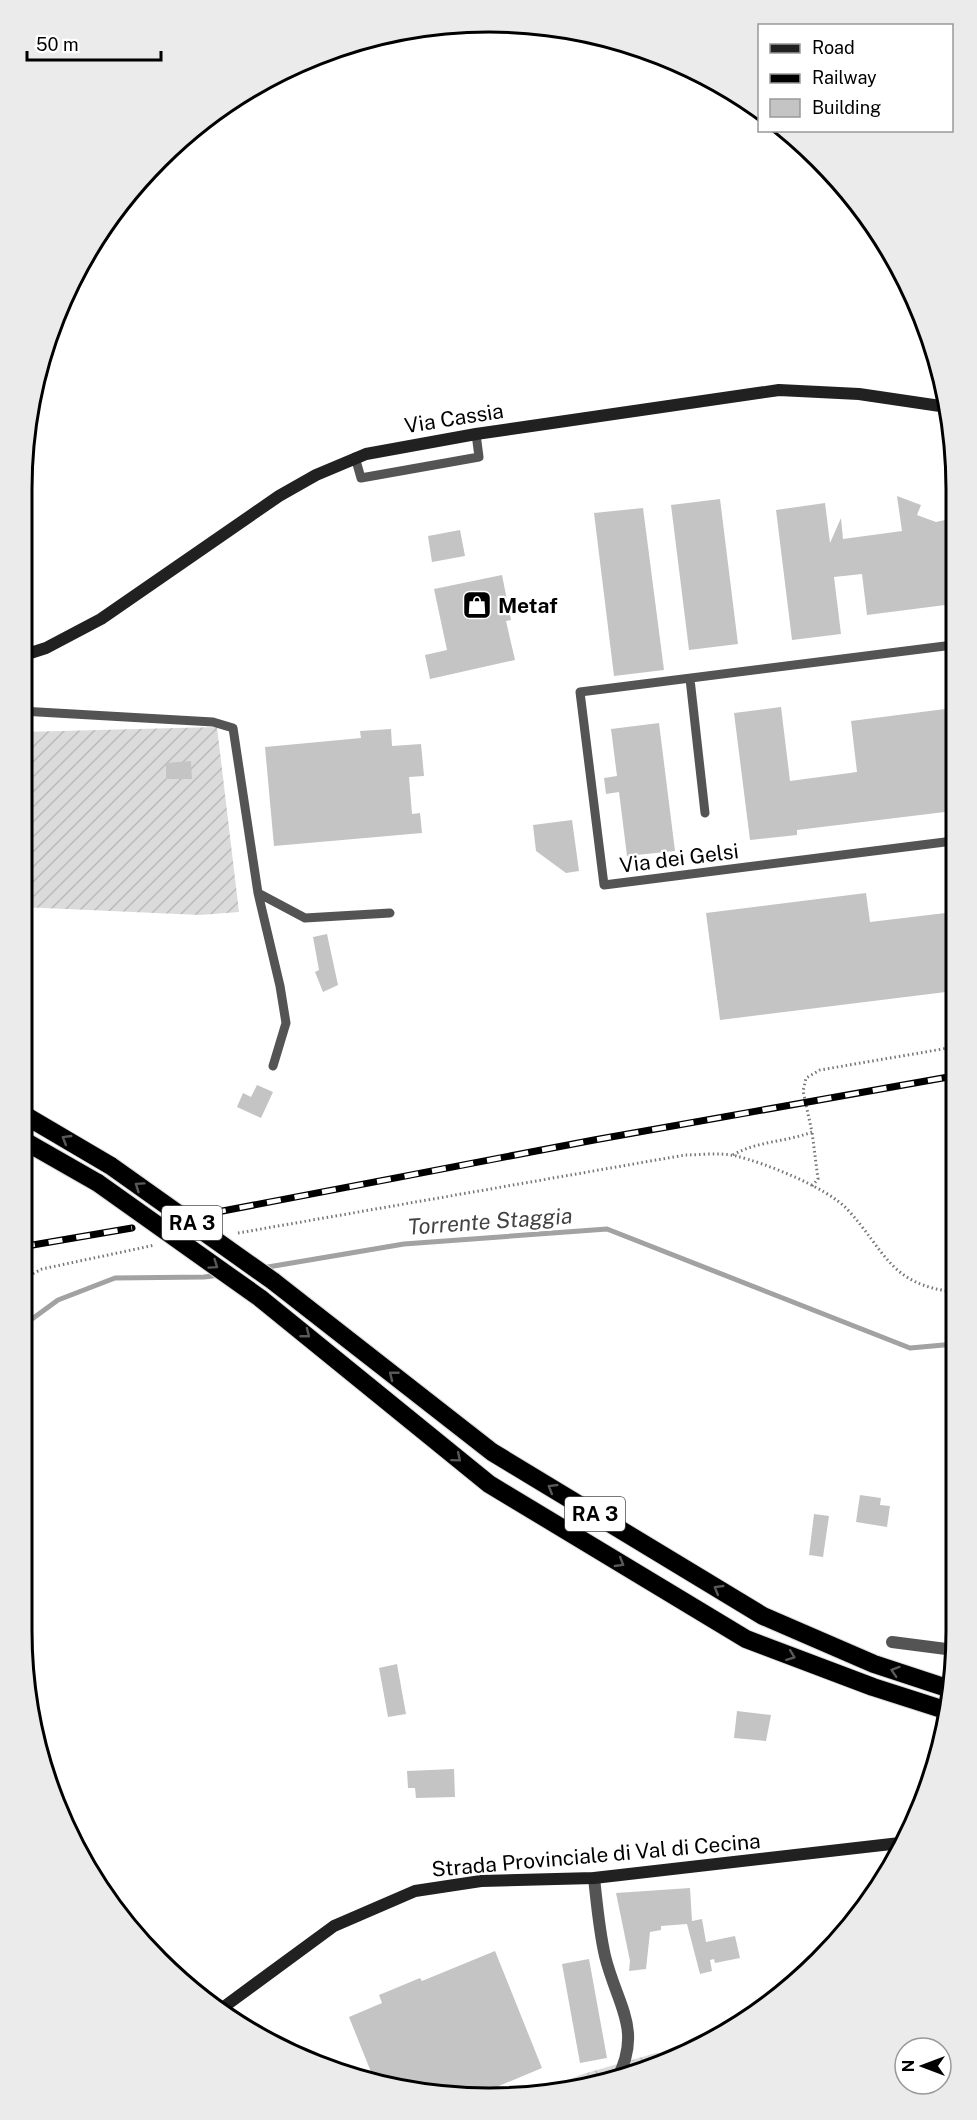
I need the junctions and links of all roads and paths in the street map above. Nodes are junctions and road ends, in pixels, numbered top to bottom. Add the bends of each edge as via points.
1 (938, 406) edge
2 (477, 434) junction
3 (355, 457) junction
4 (946, 646) edge
5 (32, 652) edge
6 (690, 679) junction
7 (32, 712) edge
8 (705, 813) dead end
9 (946, 842) edge
10 (258, 893) junction
11 (390, 913) dead end
12 (946, 1048) edge
13 (273, 1066) dead end
14 (32, 1119) edge
15 (812, 1132) junction
16 (32, 1145) edge
17 (734, 1155) junction
18 (812, 1186) junction
19 (238, 1233) dead end
20 (158, 1244) dead end
21 (32, 1274) edge
22 (946, 1291) edge
23 (892, 1642) dead end
24 (945, 1649) edge
25 (942, 1687) edge
26 (939, 1708) edge
27 (893, 1844) edge
28 (594, 1878) junction
29 (226, 2005) edge
30 (622, 2068) edge

1 - 2 main road, Via Cassia via 849,393 780,390
2 - 3 main road, Via Cassia
2 - 3 lane via 479,457 361,478
3 - 5 main road, Via Cassia via 279,496 101,619
4 - 6 lane, Via dei Gelsi
6 - 8 lane, Via dei Gelsi
6 - 9 lane, Via dei Gelsi via 580,692 604,885
7 - 10 lane via 213,722 233,728
10 - 11 lane via 305,918
10 - 13 lane via 286,1023
12 - 15 path via 820,1070 806,1078 802,1091
25 -> 14 highway, RA 3, bridge via 874,1664 763,1616 492,1452 273,1281 111,1166
15 - 17 path via 793,1140 747,1147
15 - 18 path via 818,1179
16 -> 26 highway, RA 3, bridge via 98,1183 260,1298 489,1484 746,1639
17 - 18 path
17 - 19 path via 685,1155
18 - 22 path via 846,1208 897,1271 915,1283
20 - 21 path
23 - 24 street
27 - 28 main road, Strada Provinciale di Val di Cecina
28 - 29 main road, Strada Provinciale di Val di Cecina via 482,1881 415,1891 334,1926
28 - 30 street via 605,1955 629,2032 628,2053

